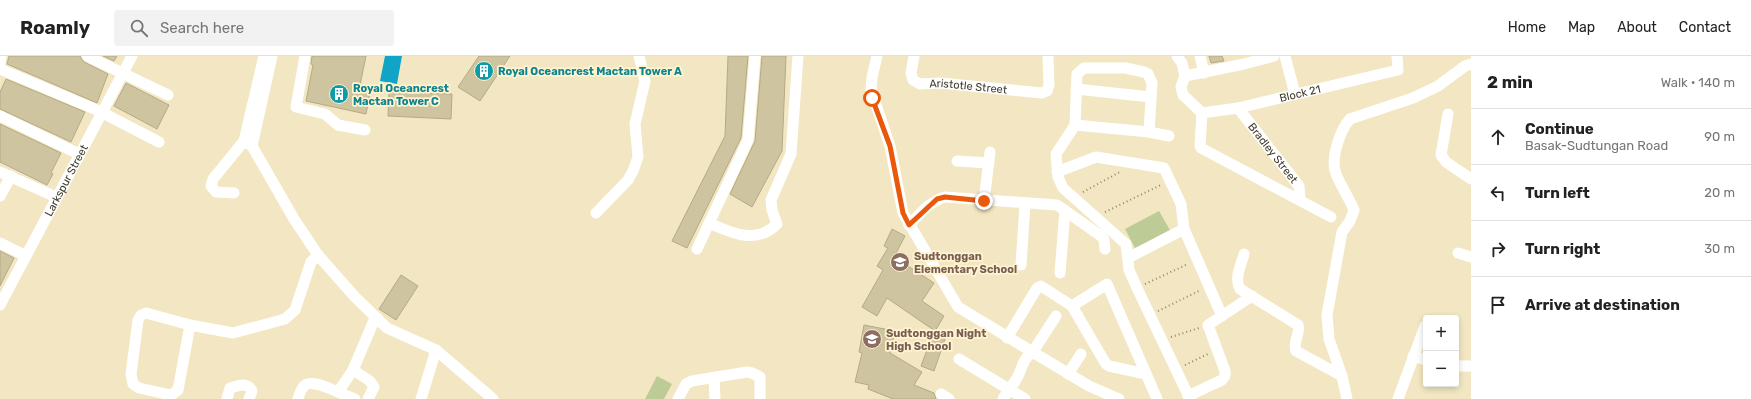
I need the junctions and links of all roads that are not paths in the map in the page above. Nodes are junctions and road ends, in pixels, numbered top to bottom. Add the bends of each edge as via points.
1 (2, 56) edge
2 (87, 56) edge
3 (125, 56) edge
4 (132, 56) edge
5 (264, 56) edge
6 (272, 56) edge
7 (305, 56) edge
8 (639, 56) edge
9 (755, 56) edge
10 (798, 56) edge
11 (877, 56) edge
12 (914, 56) edge
13 (1048, 56) edge
14 (1177, 56) edge
15 (1200, 56) edge
16 (1274, 56) edge
17 (1285, 56) edge
18 (1397, 56) edge
19 (1243, 60) edge
20 (0, 62) edge
21 (1471, 64) edge
22 (0, 69) edge
23 (120, 71) junction
24 (1204, 73) junction
25 (1185, 76) junction
26 (1076, 89) junction
27 (1295, 94) junction
28 (168, 95) dead end
29 (1151, 97) junction
30 (1238, 108) junction
31 (99, 111) junction
32 (1202, 113) junction
33 (1448, 114) dead end
34 (0, 116) edge
35 (1074, 125) junction
36 (365, 130) dead end
37 (1149, 132) junction
38 (1169, 136) dead end
39 (159, 142) dead end
40 (248, 144) junction
41 (77, 153) junction
42 (957, 161) dead end
43 (0, 172) edge
44 (1057, 172) junction
45 (11, 176) junction
46 (1471, 179) edge
47 (234, 193) dead end
48 (55, 195) junction
49 (0, 196) edge
50 (1300, 200) junction
51 (984, 201) junction
52 (1025, 204) junction
53 (1065, 210) junction
54 (596, 213) dead end
55 (1331, 217) dead end
56 (709, 224) junction
57 (909, 225) junction
58 (1184, 229) junction
59 (0, 243) edge
60 (697, 249) dead end
61 (1105, 249) dead end
62 (1458, 253) dead end
63 (1244, 254) dead end
64 (24, 255) junction
65 (318, 255) junction
66 (1471, 257) edge
67 (1128, 258) junction
68 (1021, 265) dead end
69 (1060, 273) dead end
70 (1, 296) edge
71 (1252, 296) junction
72 (1072, 306) junction
73 (1056, 316) dead end
74 (1222, 316) junction
75 (375, 318) junction
76 (190, 325) junction
77 (1423, 331) edge
78 (1007, 338) junction
79 (436, 350) junction
80 (1032, 353) junction
81 (1081, 354) dead end
82 (1413, 356) junction
83 (959, 359) dead end
84 (1423, 359) edge
85 (1459, 366) edge
86 (1471, 366) edge
87 (353, 370) junction
88 (1068, 374) junction
89 (1146, 374) junction
90 (1342, 376) junction
91 (714, 378) junction
92 (338, 392) junction
93 (1006, 394) edge
94 (1189, 397) edge
95 (227, 399) edge
96 (249, 399) edge
97 (298, 399) edge
98 (355, 399) edge
99 (368, 399) edge
100 (421, 399) edge
101 (493, 399) edge
102 (678, 399) edge
103 (715, 399) edge
104 (760, 399) edge
105 (1025, 399) edge
106 (1119, 399) edge
107 (1157, 399) edge
108 (1347, 399) edge
109 (1398, 399) edge

1 - 20 street
2 - 23 street
3 - 23 street, Larkspur Street
4 - 23 street, Larkspur Street
5 - 40 street
6 - 40 street
7 - 36 street via 296,108 325,114 338,125
8 - 54 street via 645,81 635,124 638,157 628,180
9 - 56 street via 748,140
10 - 56 street via 790,154 772,200 772,210 777,224 759,236 747,237
11 - 57 street via 872,76 872,98 890,146 903,213
12 - 13 street, Aristotle Street via 911,73 913,80 920,84 940,83 1042,93 1047,91 1049,85
14 - 25 street via 1182,63
15 - 24 street
16 - 19 street
17 - 27 street
18 - 27 street, Block 21 via 1398,70
19 - 24 street
21 - 90 street via 1438,86 1413,98 1350,119 1343,127 1336,151 1335,172 1354,210 1342,232 1326,315 1329,339
22 - 31 street
23 - 28 street
23 - 31 street, Larkspur Street
24 - 25 street
25 - 32 street via 1181,87 1183,95
26 - 29 street
26 - 29 street via 1077,74 1084,68 1124,68 1148,74 1152,83
26 - 35 street
27 - 30 street, Block 21
29 - 37 street
30 - 32 street, Block 21
30 - 50 street, Bradley Street via 1299,186
31 - 39 street
31 - 41 street, Larkspur Street
32 - 50 street via 1201,148
33 - 46 street via 1441,155 1446,162
34 - 41 street
35 - 37 street
35 - 44 street via 1056,154
37 - 38 street
40 - 47 street via 213,179 211,186 216,192
40 - 65 street
41 - 48 street, Larkspur Street
42 - 51 street via 990,158
43 - 45 street
44 - 58 street via 1096,157 1164,168 1181,204
44 - 67 street via 1063,188 1126,244
45 - 48 street
45 - 49 street
48 - 64 street, Larkspur Street
50 - 55 street
51 - 52 street
51 - 57 street via 945,197 937,199
52 - 53 street via 1056,205
52 - 68 street
53 - 61 street via 1101,236
53 - 69 street
56 - 60 street
57 - 78 street via 958,307
58 - 67 street
58 - 74 street
59 - 64 street
62 - 66 street
63 - 71 street via 1237,284 1240,289
64 - 70 street, Larkspur Street
65 - 75 street
65 - 76 street via 311,262 295,310 285,319 233,333
67 - 94 street via 1129,270
71 - 74 street
71 - 90 street via 1298,325 1296,351
72 - 78 street via 1039,287
72 - 89 street via 1106,364
72 - 89 street via 1107,284
73 - 80 street
74 - 94 street via 1208,325 1225,376
75 - 79 street via 400,335 415,339
75 - 87 street
76 - 76 street via 146,313 140,315 131,374 133,384 171,395 176,393
77 - 82 street
78 - 80 street
79 - 100 street
79 - 101 street
80 - 88 street
80 - 93 street via 1028,364
81 - 88 street
82 - 84 street
82 - 109 street
83 - 93 street
85 - 86 street
87 - 92 street
87 - 99 street via 370,381 374,387
88 - 106 street
89 - 107 street
90 - 108 street
91 - 102 street via 686,384
91 - 103 street
91 - 104 street via 752,372 760,377
92 - 97 street via 307,384 302,387
92 - 98 street
93 - 105 street
95 - 96 street via 230,388 243,384 252,391

